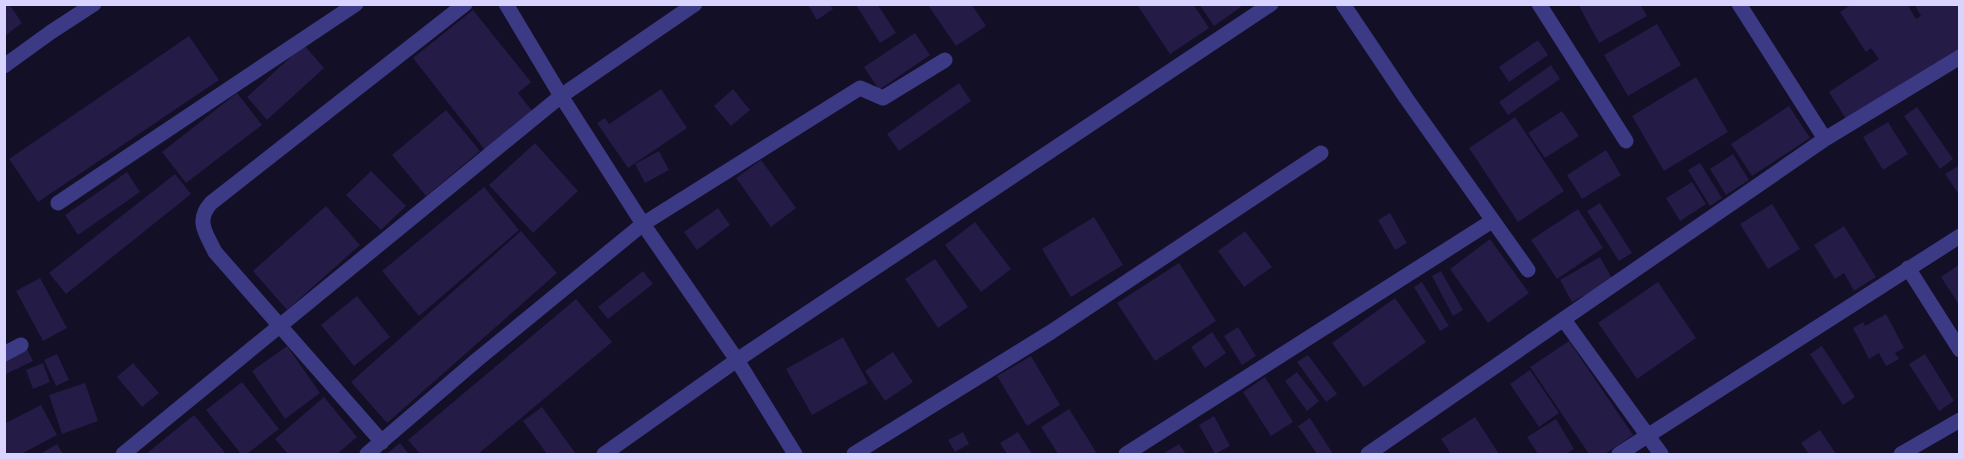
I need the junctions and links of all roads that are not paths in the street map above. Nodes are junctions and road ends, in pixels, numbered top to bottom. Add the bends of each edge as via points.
1 (94, 4) edge
2 (356, 4) edge
3 (465, 4) edge
4 (506, 4) edge
5 (695, 4) edge
6 (1271, 4) edge
7 (1343, 4) edge
8 (1539, 4) edge
9 (1739, 4) edge
10 (1959, 57) edge
11 (945, 60) dead end
12 (4, 66) edge
13 (561, 96) junction
14 (1825, 139) junction
15 (1626, 141) dead end
16 (1321, 153) dead end
17 (58, 203) dead end
18 (1492, 221) junction
19 (643, 224) junction
20 (1959, 236) edge
21 (1908, 268) junction
22 (1528, 270) dead end
23 (1564, 320) junction
24 (280, 326) junction
25 (21, 345) dead end
26 (1959, 350) edge
27 (4, 354) edge
28 (738, 360) junction
29 (1959, 420) edge
30 (1646, 435) junction
31 (382, 441) junction
32 (123, 454) edge
33 (367, 454) edge
34 (604, 454) edge
35 (795, 454) edge
36 (854, 454) edge
37 (1126, 454) edge
38 (1368, 454) edge
39 (1619, 454) edge
40 (1660, 454) edge
41 (1901, 454) edge

1 - 12 street
2 - 17 street
3 - 24 street via 203,212 204,229 215,252
4 - 13 street
5 - 13 street
6 - 28 street
7 - 18 street
8 - 15 street
9 - 14 street
10 - 14 street
11 - 19 street via 883,98 860,88
13 - 19 street
13 - 24 street
14 - 23 street
16 - 36 street via 1051,332
18 - 22 street
18 - 37 street
19 - 28 street
19 - 31 street
20 - 21 street
21 - 26 street
21 - 30 street
23 - 30 street
23 - 38 street
24 - 31 street
24 - 32 street
25 - 27 street
28 - 34 street
28 - 35 street
29 - 41 street
30 - 39 street
30 - 40 street
31 - 33 street

